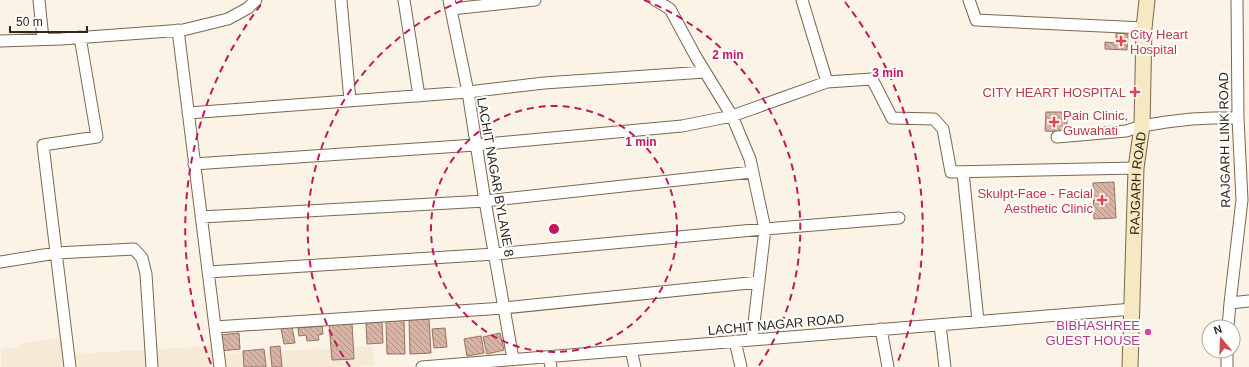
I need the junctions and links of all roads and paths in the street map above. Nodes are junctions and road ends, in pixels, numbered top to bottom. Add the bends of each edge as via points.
1 (39, 0) edge
2 (256, 0) edge
3 (341, 0) edge
4 (404, 0) edge
5 (535, 0) edge
6 (655, 0) edge
7 (802, 0) edge
8 (969, 0) edge
9 (1147, 0) edge
10 (1237, 0) edge
11 (450, 4) edge
12 (1144, 28) junction
13 (178, 30) junction
14 (80, 38) junction
15 (43, 39) junction
16 (0, 41) edge
17 (705, 72) junction
18 (827, 82) junction
19 (468, 92) junction
20 (419, 96) junction
21 (350, 101) junction
22 (188, 114) junction
23 (732, 116) junction
24 (1238, 118) junction
25 (1142, 126) junction
26 (1057, 136) dead end
27 (475, 145) junction
28 (194, 164) junction
29 (1136, 168) junction
30 (752, 172) junction
31 (963, 172) junction
32 (1245, 200) edge
33 (485, 201) junction
34 (201, 217) junction
35 (899, 218) dead end
36 (765, 229) junction
37 (56, 253) junction
38 (495, 254) junction
39 (0, 262) edge
40 (208, 272) junction
41 (759, 282) junction
42 (1249, 301) edge
43 (1230, 303) junction
44 (504, 308) junction
45 (1132, 309) junction
46 (1229, 319) edge
47 (978, 321) junction
48 (940, 325) junction
49 (215, 327) junction
50 (881, 329) junction
51 (752, 340) junction
52 (735, 341) junction
53 (631, 350) junction
54 (513, 360) junction
55 (550, 362) edge
56 (70, 367) edge
57 (152, 367) edge
58 (220, 367) edge
59 (422, 367) edge
60 (635, 367) edge
61 (741, 367) edge
62 (888, 367) edge
63 (944, 367) edge
64 (1130, 367) edge

1 - 15 street
2 - 13 street via 248,8 228,19
3 - 21 street
4 - 20 street
5 - 11 street
6 - 17 street via 670,9
7 - 18 street
8 - 12 street via 976,20
9 - 12 main road, RAJGARH ROAD
10 - 24 street, RAJGARH LINK ROAD
11 - 19 street, LACHIT NAGAR BYLANE 8
12 - 25 main road, RAJGARH ROAD
13 - 14 street
13 - 22 street
14 - 15 street
14 - 37 street via 97,137 44,145
15 - 16 street
17 - 19 street via 544,83
17 - 23 street
18 - 23 street
18 - 31 street via 872,79 892,118 934,119 943,129 951,172
19 - 20 street
19 - 27 street, LACHIT NAGAR BYLANE 8
20 - 21 street
21 - 22 street
22 - 28 street
23 - 27 street via 682,126
23 - 30 street via 750,159
24 - 25 street via 1192,119
24 - 32 street, RAJGARH LINK ROAD
25 - 26 street via 1126,131
25 - 29 main road, RAJGARH ROAD
27 - 28 street
27 - 33 street, LACHIT NAGAR BYLANE 8
28 - 34 street
29 - 31 street
29 - 45 main road, RAJGARH ROAD
30 - 33 street
30 - 36 street
31 - 47 street
32 - 43 street, RAJGARH LINK ROAD via 1237,231
33 - 34 street
33 - 38 street, LACHIT NAGAR BYLANE 8
34 - 40 street
35 - 36 street
36 - 38 street
36 - 41 street
37 - 39 street
37 - 56 street
37 - 57 street via 134,249 142,258 146,274
38 - 40 street
38 - 44 street, LACHIT NAGAR BYLANE 8
40 - 49 street
41 - 44 street
41 - 51 street
42 - 43 street
43 - 46 street, RAJGARH LINK ROAD
44 - 49 street
44 - 54 street, LACHIT NAGAR BYLANE 8
45 - 47 street, LACHIT NAGAR ROAD
45 - 64 main road, RAJGARH ROAD
47 - 48 street, LACHIT NAGAR ROAD
48 - 50 street, LACHIT NAGAR ROAD
48 - 63 street
49 - 58 street
50 - 51 street, LACHIT NAGAR ROAD
50 - 62 street
51 - 52 street, LACHIT NAGAR ROAD
52 - 53 street, LACHIT NAGAR ROAD
52 - 61 street
53 - 55 street, LACHIT NAGAR ROAD
53 - 60 street
54 - 55 street, LACHIT NAGAR ROAD
54 - 59 street, LACHIT NAGAR ROAD

